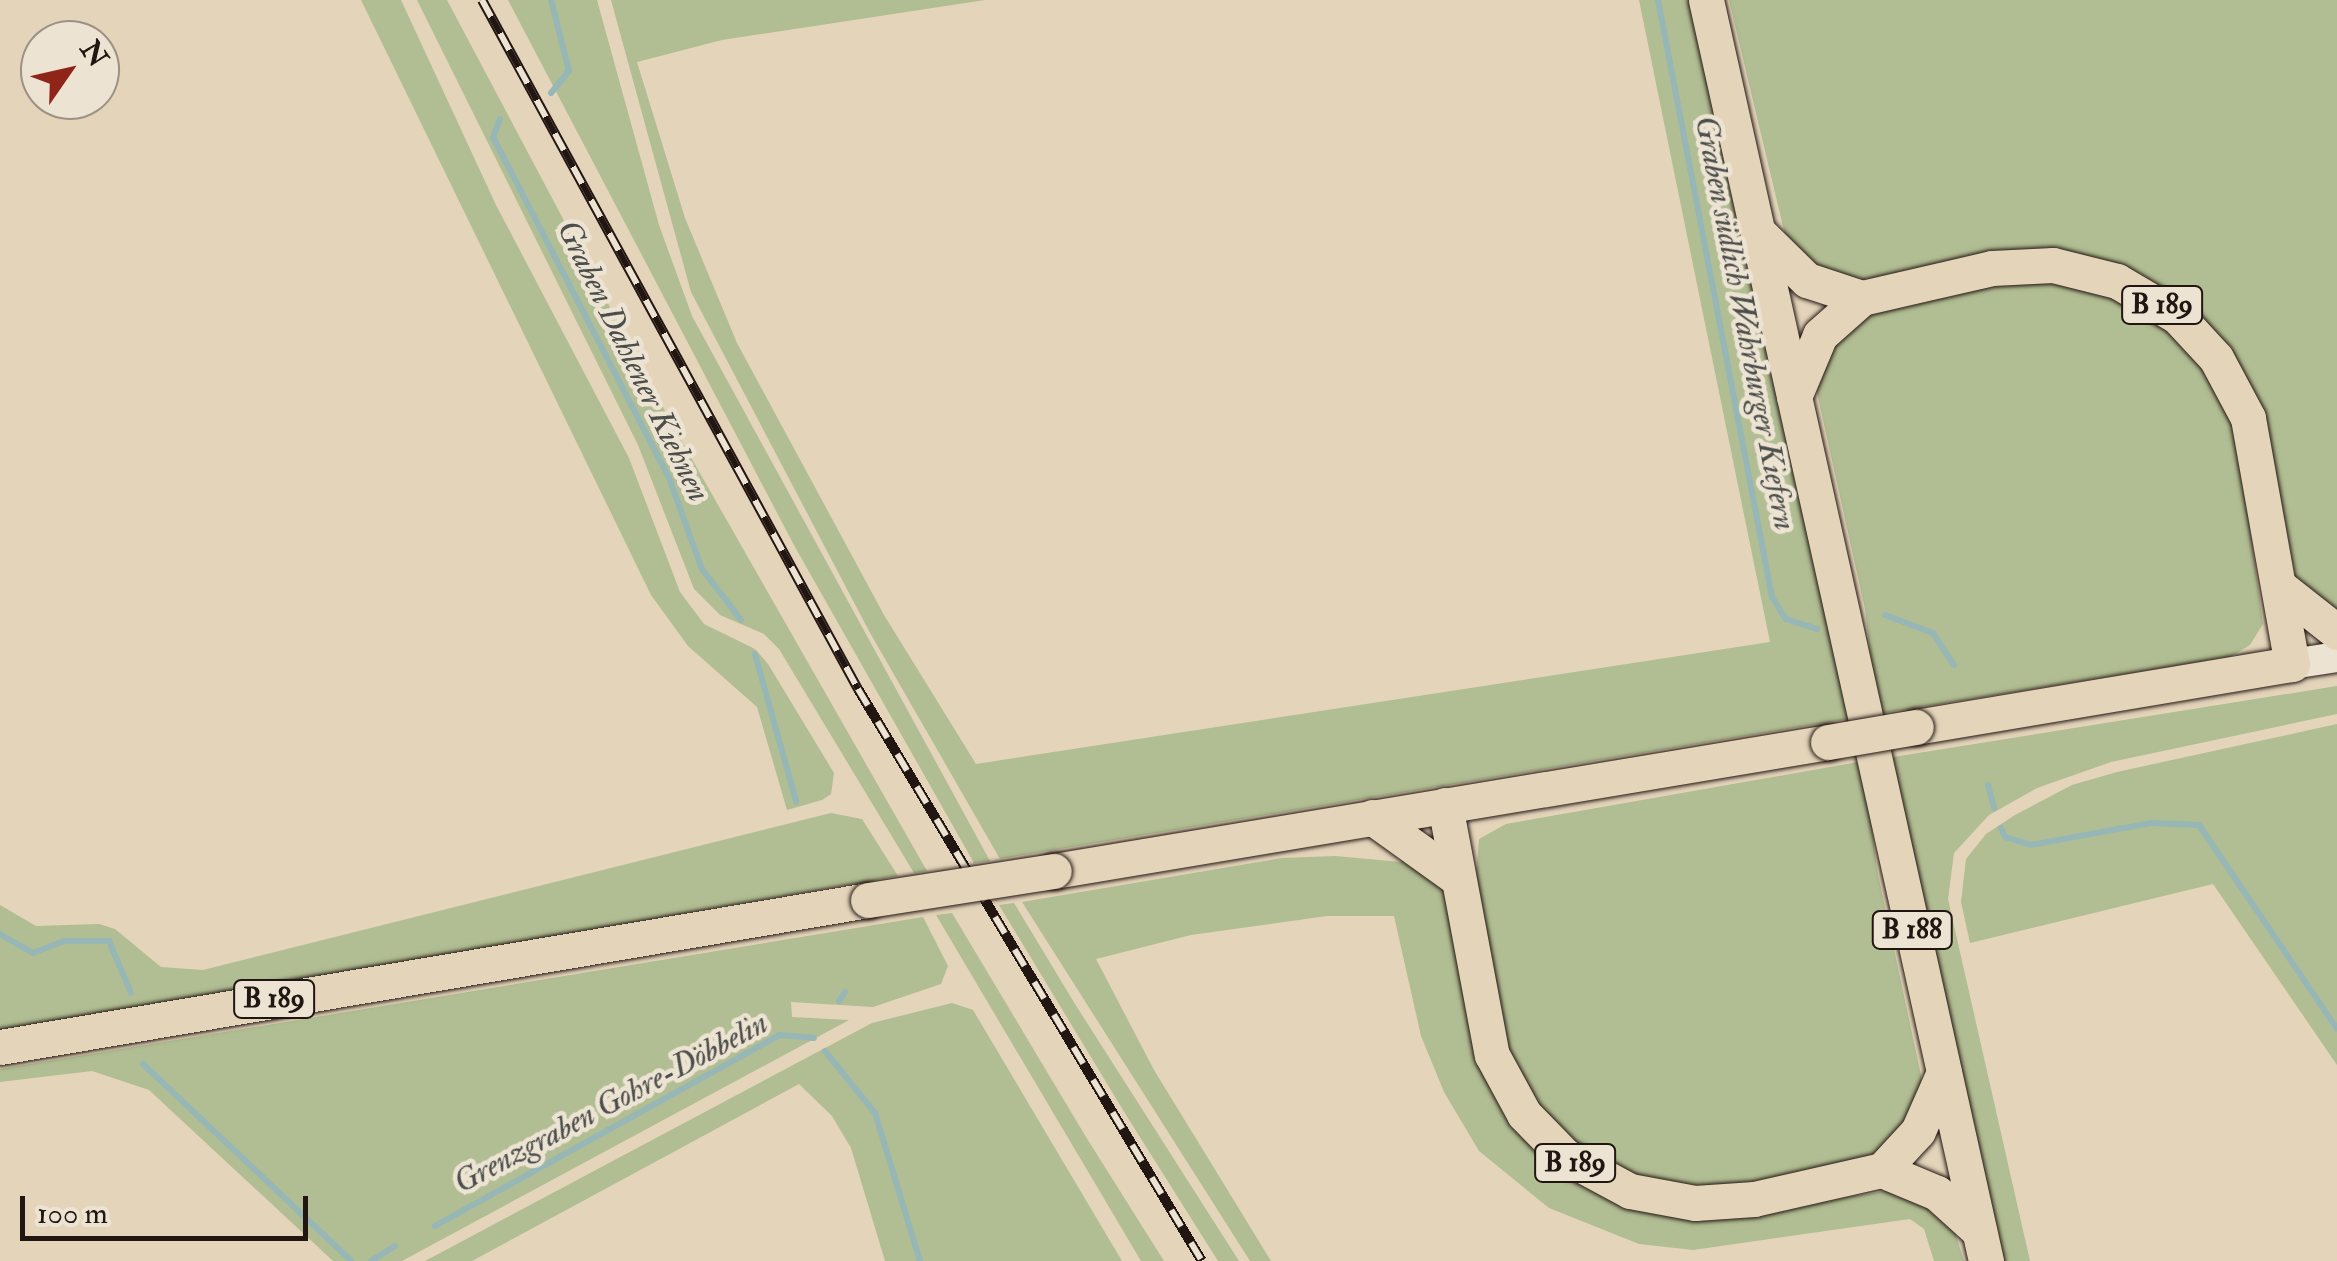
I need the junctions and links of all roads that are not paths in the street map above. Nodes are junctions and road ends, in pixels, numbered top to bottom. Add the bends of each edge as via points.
1 (1706, 0) edge
2 (1757, 230) junction
3 (1862, 298) junction
4 (1794, 397) junction
5 (2280, 587) junction
6 (2337, 632) edge
7 (2337, 657) edge
8 (2292, 664) junction
9 (1445, 805) junction
10 (1372, 817) junction
11 (1457, 878) junction
12 (0, 1046) edge
13 (1944, 1072) junction
14 (1882, 1170) junction
15 (1983, 1246) edge

1 - 2 main road
2 - 3 main road, B 189 via 1807,280
2 - 4 main road
3 - 4 main road, B 189 via 1820,334
3 - 5 main road, B 189 via 2040,264 2096,273 2160,304 2204,342 2244,406
4 - 13 main road, B 188
5 - 6 main road
5 - 8 main road, B 189
7 - 8 main road
8 - 9 main road, B 189, bridge
9 - 10 main road, B 189
9 - 11 main road, B 189
10 - 11 main road
10 - 12 main road, B 189, bridge
11 - 14 main road, B 189 via 1496,1064 1524,1114 1575,1163 1630,1191 1695,1204 1754,1199
13 - 14 main road via 1918,1131
13 - 15 main road, B 188
14 - 15 main road via 1937,1193

